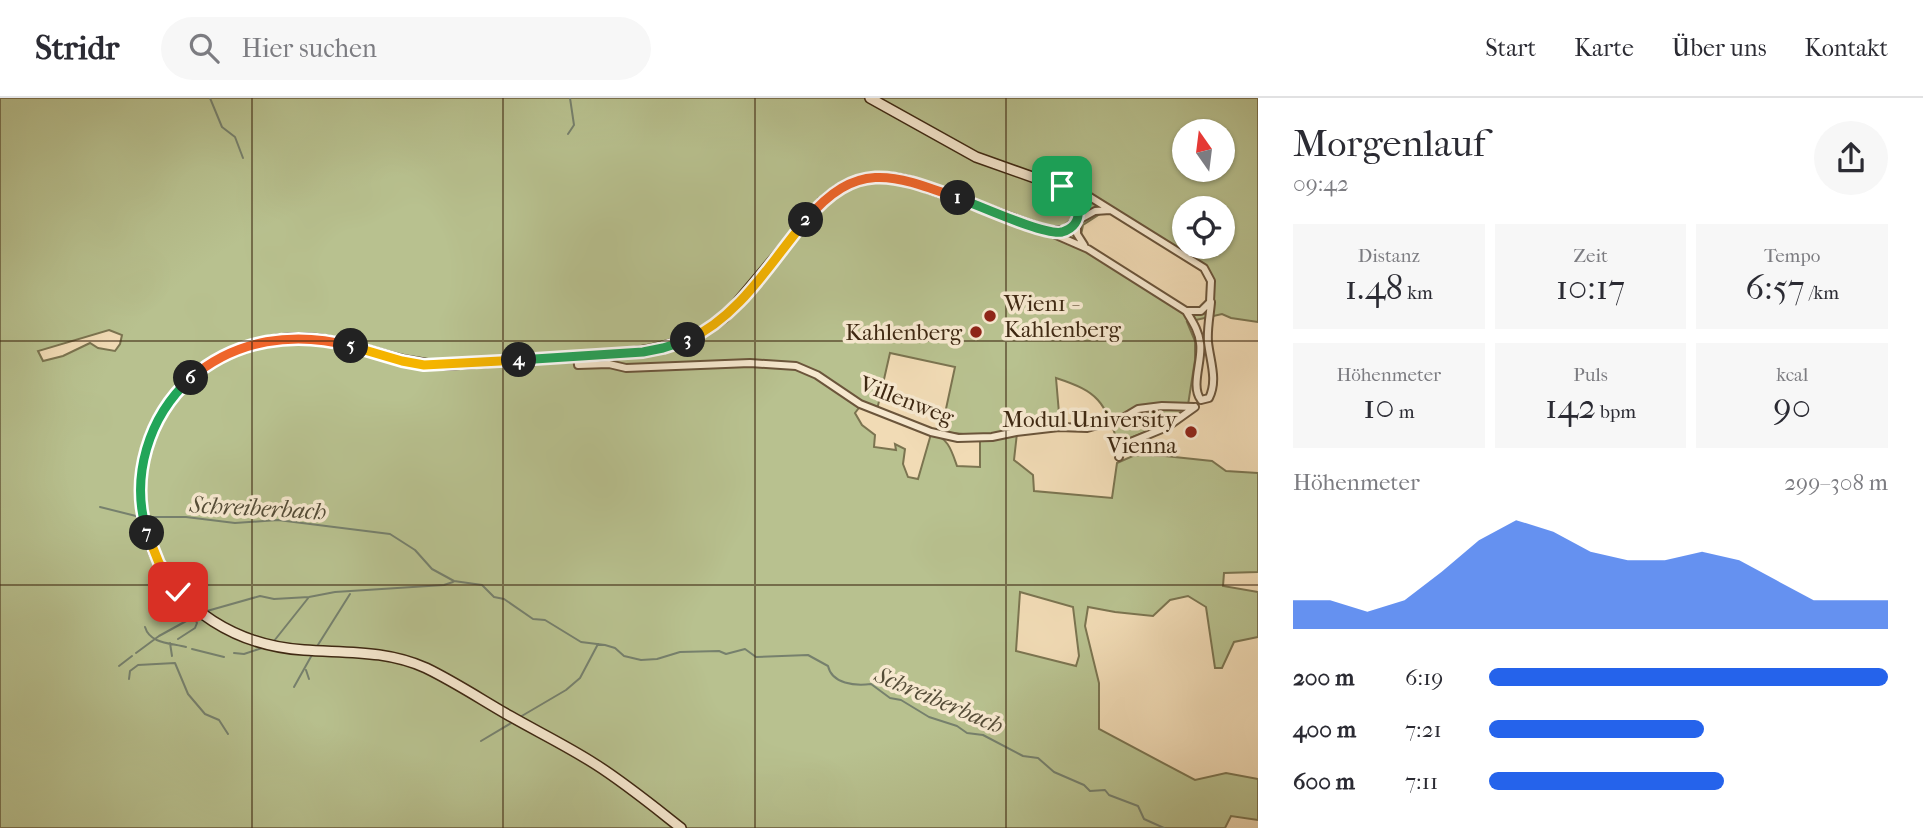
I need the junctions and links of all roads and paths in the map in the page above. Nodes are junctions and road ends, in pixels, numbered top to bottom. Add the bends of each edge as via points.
1 (870, 98) edge
2 (1062, 186) junction
3 (1111, 210) junction
4 (1077, 221) junction
5 (1037, 228) junction
6 (1088, 249) junction
7 (1212, 292) junction
8 (1186, 311) junction
9 (577, 356) junction
10 (1201, 400) junction
11 (1194, 407) junction
12 (1119, 457) dead end
13 (681, 828) edge

1 - 2 street via 986,161
2 - 3 street
2 - 4 street via 1076,197
3 - 4 street via 1095,211
3 - 7 street via 1204,268
4 - 5 street via 1062,232
4 - 6 street via 1078,238
5 - 6 street
5 - 9 street via 909,181 861,179 822,202 734,308 708,330 654,350
6 - 8 street
7 - 8 street via 1204,309
7 - 10 street via 1208,334 1214,374 1209,398
8 - 10 street via 1200,342 1196,391
9 - 11 street, Villenweg via 578,365 626,368 750,363 796,366 860,404 958,438 1087,428 1138,409
9 - 13 street via 424,365 334,341 303,338 240,348 204,368 163,411 144,456 141,498 145,528 164,572 206,618 278,647 370,652 409,661 604,770
10 - 11 street
11 - 12 street via 1167,427 1121,446

